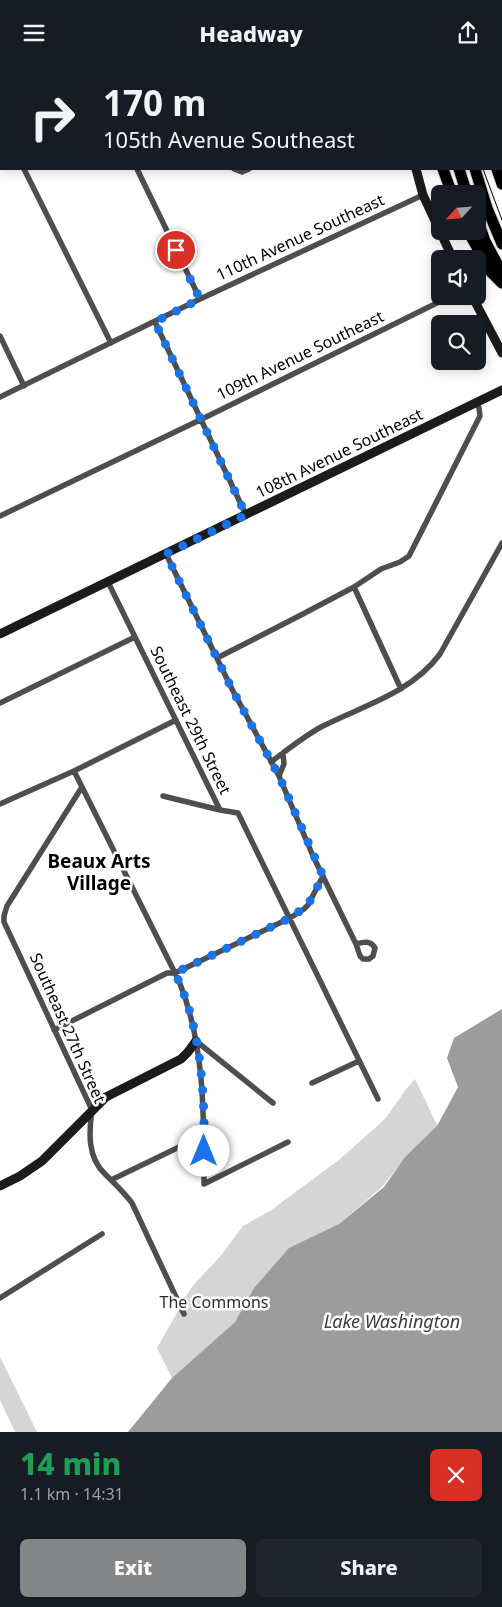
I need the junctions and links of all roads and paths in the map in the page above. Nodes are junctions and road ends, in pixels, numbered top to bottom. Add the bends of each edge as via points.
1 (24, 170) edge
2 (137, 170) edge
3 (416, 170) edge
4 (443, 170) edge
5 (459, 170) edge
6 (474, 170) edge
7 (497, 170) edge
8 (502, 184) edge
9 (449, 185) edge
10 (464, 185) edge
11 (423, 195) junction
12 (473, 240) edge
13 (485, 240) edge
14 (502, 244) edge
15 (448, 250) edge
16 (502, 273) edge
17 (502, 283) edge
18 (200, 299) junction
19 (433, 305) edge
20 (477, 305) edge
21 (155, 322) junction
22 (0, 336) edge
23 (111, 343) junction
24 (502, 353) edge
25 (24, 386) junction
26 (502, 390) edge
27 (0, 397) edge
28 (476, 403) junction
29 (202, 419) junction
30 (246, 515) junction
31 (0, 516) edge
32 (502, 543) edge
33 (166, 554) junction
34 (108, 582) junction
35 (354, 587) junction
36 (0, 634) edge
37 (135, 637) junction
38 (217, 658) junction
39 (401, 689) junction
40 (0, 703) edge
41 (176, 720) junction
42 (283, 753) junction
43 (271, 762) junction
44 (74, 771) junction
45 (279, 776) junction
46 (82, 787) junction
47 (163, 796) dead end
48 (0, 804) edge
49 (220, 810) junction
50 (323, 876) junction
51 (290, 918) junction
52 (356, 944) dead end
53 (175, 973) junction
54 (54, 1030) junction
55 (196, 1041) junction
56 (359, 1061) junction
57 (312, 1083) dead end
58 (378, 1099) dead end
59 (273, 1103) dead end
60 (92, 1110) junction
61 (204, 1135) junction
62 (288, 1142) dead end
63 (111, 1180) junction
64 (0, 1186) edge
65 (102, 1234) dead end
66 (0, 1299) edge
67 (184, 1313) dead end

1 - 23 street
2 - 18 street
3 - 11 street
4 - 9 highway
5 - 10 highway
6 - 14 highway
7 - 8 highway
11 - 15 street
11 - 18 street, 110th Avenue Southeast
12 - 17 highway via 491,273
13 - 16 highway
18 - 21 street, 110th Avenue Southeast
19 - 29 street, 109th Avenue Southeast
20 - 24 street
21 - 23 street, 110th Avenue Southeast
21 - 29 street
22 - 25 street
23 - 25 street, 110th Avenue Southeast
25 - 27 street, 110th Avenue Southeast
26 - 28 street, 108th Avenue Southeast
28 - 30 street, 108th Avenue Southeast
28 - 35 street via 480,416 408,556
29 - 30 street
29 - 31 street, 109th Avenue Southeast
30 - 33 street, 108th Avenue Southeast
32 - 39 street via 440,654 420,676
33 - 34 street, 108th Avenue Southeast
33 - 38 street
34 - 36 street, 108th Avenue Southeast
34 - 37 street, Southeast 29th Street
35 - 38 street
35 - 39 street
37 - 40 street
37 - 41 street, Southeast 29th Street
38 - 43 street
39 - 42 street via 323,726
41 - 44 street
41 - 49 street, Southeast 29th Street
42 - 43 street
42 - 45 street via 284,764
43 - 45 street
44 - 46 street
44 - 48 street
45 - 50 street
46 - 53 street
46 - 54 street, Southeast 27th Street via 4,911 4,922
47 - 49 street
49 - 51 street, Southeast 29th Street via 238,813
50 - 51 street via 308,905
50 - 52 street
51 - 53 street
51 - 56 street, Southeast 29th Street
53 - 54 street via 167,973
53 - 55 street via 190,1009
54 - 60 street, Southeast 27th Street
55 - 59 street
55 - 60 street via 181,1059 106,1097
55 - 61 street
56 - 57 street
56 - 58 street, Southeast 29th Street
60 - 63 street, Southeast 27th Street via 89,1134 94,1159
60 - 64 street via 42,1161
61 - 62 street via 204,1184
61 - 63 street
63 - 67 street, Southeast 27th Street via 127,1196 138,1214
65 - 66 street

